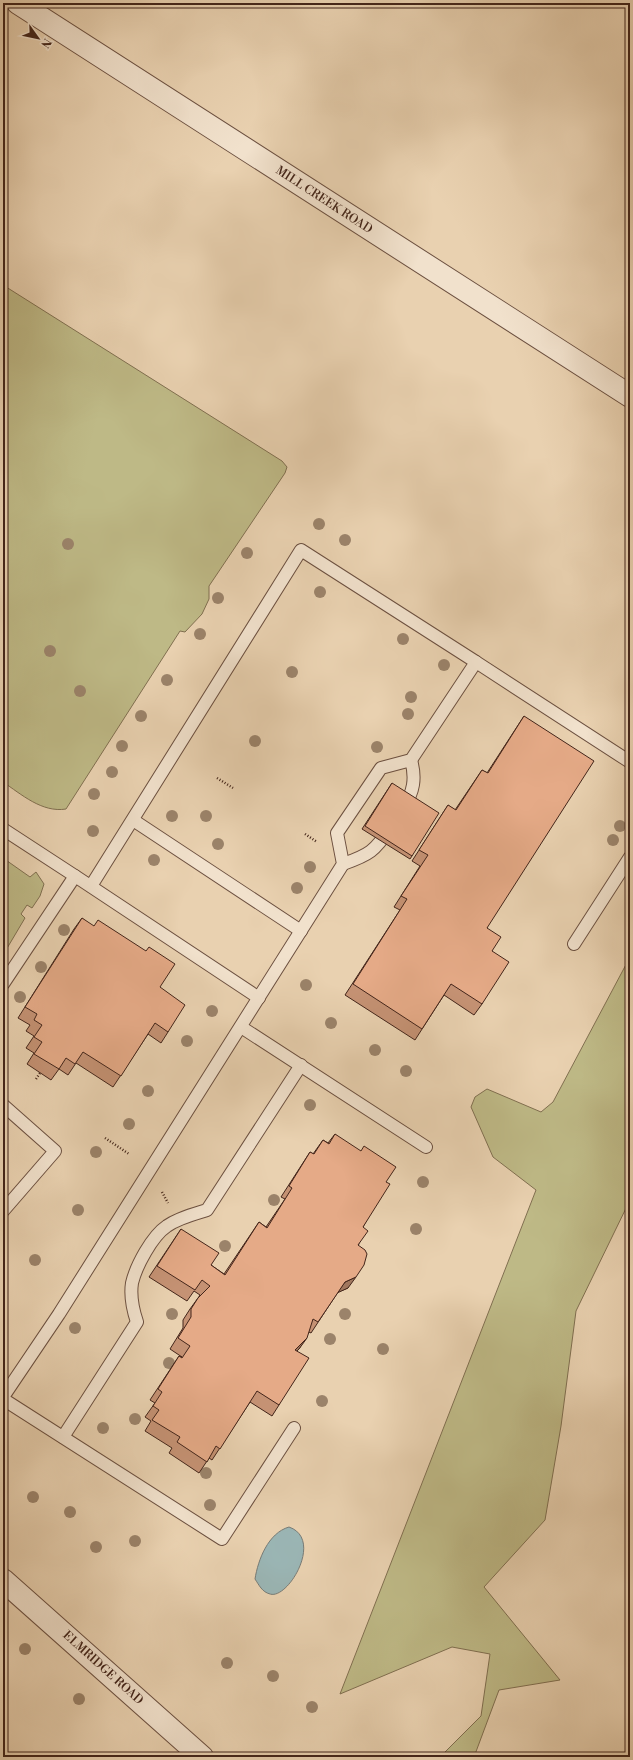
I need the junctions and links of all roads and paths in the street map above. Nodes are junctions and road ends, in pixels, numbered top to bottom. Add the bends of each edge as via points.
1 (18, 3) edge
2 (630, 396) edge
3 (476, 662) junction
4 (411, 760) junction
5 (630, 762) edge
6 (217, 778) dead end
7 (233, 788) dead end
8 (133, 820) junction
9 (3, 830) edge
10 (305, 834) dead end
11 (319, 843) dead end
12 (630, 858) edge
13 (343, 864) junction
14 (75, 876) junction
15 (91, 886) junction
16 (301, 931) junction
17 (574, 944) dead end
18 (3, 984) edge
19 (259, 998) junction
20 (241, 1027) junction
21 (301, 1065) junction
22 (40, 1073) edge
23 (36, 1079) edge
24 (3, 1105) edge
25 (105, 1138) dead end
26 (426, 1147) dead end
27 (129, 1154) dead end
28 (162, 1192) dead end
29 (170, 1206) dead end
30 (3, 1211) edge
31 (3, 1398) edge
32 (294, 1428) dead end
33 (63, 1437) junction
34 (3, 1580) edge
35 (202, 1757) edge

1 - 2 street, MILL CREEK ROAD
3 - 4 lane
3 - 5 lane
3 - 8 lane via 301,550
4 - 13 lane via 414,777 411,796 379,845 371,852
4 - 13 lane via 381,768 337,833
6 - 7 path
8 - 15 lane
8 - 16 lane
9 - 14 lane
10 - 11 path
12 - 17 lane
13 - 16 lane
14 - 15 lane
14 - 18 lane
15 - 19 lane
16 - 19 lane
19 - 20 lane
20 - 21 lane
20 - 31 lane
21 - 26 lane
21 - 33 lane via 207,1210 166,1226 151,1243 141,1259 132,1283 132,1309 137,1322
22 - 23 path
24 - 30 lane via 55,1152
25 - 27 path
28 - 29 path
31 - 33 lane
32 - 33 lane via 222,1539
34 - 35 street, ELMRIDGE ROAD

